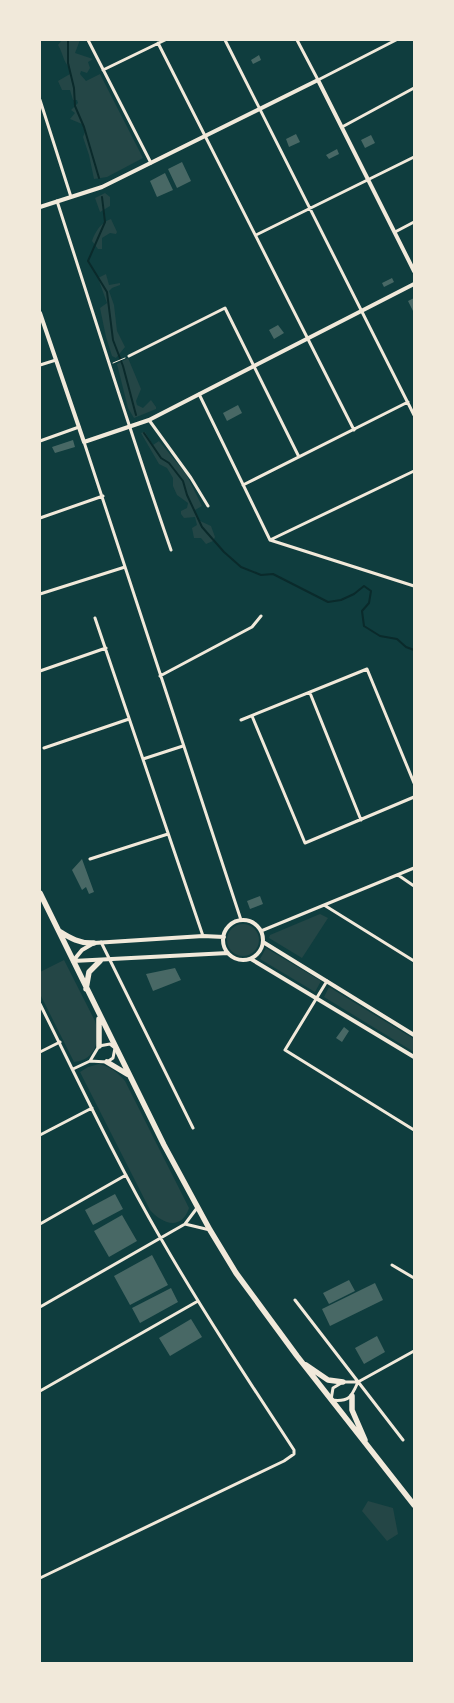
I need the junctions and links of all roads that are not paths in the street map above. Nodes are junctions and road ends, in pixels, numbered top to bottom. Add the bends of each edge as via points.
1 (88, 40) edge
2 (165, 40) edge
3 (225, 40) edge
4 (297, 40) edge
5 (396, 40) edge
6 (158, 43) junction
7 (102, 70) junction
8 (318, 80) junction
9 (414, 88) edge
10 (40, 100) edge
11 (260, 109) junction
12 (342, 127) junction
13 (206, 136) junction
14 (414, 157) edge
15 (151, 163) junction
16 (368, 180) junction
17 (71, 197) junction
18 (57, 201) junction
19 (40, 207) edge
20 (310, 209) junction
21 (414, 222) edge
22 (394, 232) junction
23 (256, 235) junction
24 (414, 271) edge
25 (414, 284) edge
26 (362, 310) junction
27 (40, 313) edge
28 (307, 338) junction
29 (129, 356) road end
30 (56, 360) junction
31 (40, 365) edge
32 (254, 365) junction
33 (199, 394) junction
34 (408, 402) junction
35 (414, 415) edge
36 (149, 420) junction
37 (79, 427) junction
38 (129, 427) junction
39 (354, 430) junction
40 (40, 441) edge
41 (84, 442) junction
42 (300, 457) junction
43 (414, 471) edge
44 (243, 485) junction
45 (103, 496) junction
46 (208, 506) dead end
47 (40, 518) edge
48 (270, 540) junction
49 (172, 550) dead end
50 (125, 567) junction
51 (414, 586) edge
52 (40, 594) edge
53 (261, 616) dead end
54 (95, 618) dead end
55 (106, 648) junction
56 (40, 671) edge
57 (160, 676) junction
58 (310, 693) junction
59 (252, 716) junction
60 (129, 719) junction
61 (241, 720) dead end
62 (183, 746) junction
63 (44, 748) dead end
64 (143, 759) junction
65 (414, 783) edge
66 (414, 797) edge
67 (361, 820) junction
68 (168, 834) junction
69 (90, 860) dead end
70 (414, 868) edge
71 (398, 875) junction
72 (414, 886) edge
73 (40, 893) edge
74 (324, 905) junction
75 (241, 920) junction
76 (58, 931) junction
77 (261, 931) junction
78 (203, 936) junction
79 (224, 937) junction
80 (101, 942) junction
81 (263, 942) junction
82 (94, 943) junction
83 (228, 953) junction
84 (251, 959) junction
85 (109, 960) junction
86 (73, 961) junction
87 (100, 961) junction
88 (414, 961) edge
89 (327, 981) junction
90 (86, 989) junction
91 (317, 999) junction
92 (40, 1004) edge
93 (98, 1013) junction
94 (414, 1034) edge
95 (60, 1042) junction
96 (99, 1046) junction
97 (115, 1048) junction
98 (40, 1052) edge
99 (414, 1058) edge
100 (90, 1061) junction
101 (107, 1062) junction
102 (73, 1069) junction
103 (128, 1075) junction
104 (92, 1108) junction
105 (193, 1128) dead end
106 (414, 1130) edge
107 (40, 1135) edge
108 (126, 1175) junction
109 (197, 1208) junction
110 (40, 1224) edge
111 (185, 1224) junction
112 (210, 1230) junction
113 (160, 1237) junction
114 (392, 1265) dead end
115 (414, 1278) edge
116 (295, 1300) dead end
117 (198, 1301) junction
118 (40, 1307) edge
119 (413, 1352) edge
120 (302, 1363) junction
121 (342, 1382) junction
122 (358, 1382) junction
123 (40, 1391) edge
124 (352, 1396) junction
125 (331, 1400) junction
126 (403, 1440) dead end
127 (367, 1446) junction
128 (414, 1505) edge
129 (40, 1578) edge

1 - 7 street
2 - 6 street
3 - 11 street
4 - 8 street
5 - 8 street
6 - 7 street
6 - 13 street
7 - 15 street
8 - 11 street
8 - 12 street
9 - 12 street
10 - 17 street
11 - 13 street
11 - 20 street
12 - 16 street
13 - 15 street
13 - 23 street
14 - 16 street
15 - 17 street via 102,187
16 - 20 street
16 - 22 street
17 - 18 street
18 - 19 street
18 - 38 street
20 - 23 street
20 - 26 street
21 - 22 street
22 - 24 street
23 - 28 street
25 - 26 street
26 - 28 street
26 - 34 street
27 - 30 street
28 - 32 street
28 - 39 street
29 - 32 street via 225,308
30 - 31 street
30 - 37 street
32 - 33 street
32 - 42 street
33 - 36 street
33 - 44 street
34 - 35 street
34 - 39 street
36 - 38 street
36 - 46 street
37 - 40 street
37 - 41 street
38 - 41 street
38 - 49 street
39 - 42 street
41 - 45 street
42 - 44 street
43 - 48 street
44 - 48 street
45 - 47 street
45 - 50 street
48 - 51 street
50 - 52 street
50 - 57 street
53 - 57 street via 252,627
54 - 55 street
55 - 56 street
55 - 60 street
57 - 62 street
58 - 59 street
58 - 65 street via 367,669
58 - 67 street
59 - 61 street
59 - 67 street via 305,843
60 - 63 street
60 - 64 street
62 - 64 street
62 - 75 street
64 - 68 street
66 - 67 street
68 - 69 street
68 - 78 street
70 - 71 street
71 - 72 street
71 - 74 street
73 - 76 highway
74 - 77 street
74 - 88 street
75 - 77 street via 249,921
75 - 79 street via 230,926
76 - 82 highway via 71,939
76 - 86 highway
77 - 81 street
78 - 79 street
78 - 80 street
79 - 83 street
80 - 82 street
80 - 85 street
81 - 84 street via 257,955
81 - 89 street
82 - 86 street via 82,950
83 - 84 street via 234,958
83 - 85 street
84 - 91 street
85 - 87 street
85 - 105 street
86 - 87 street
86 - 90 highway
87 - 90 highway via 89,972
89 - 91 street
89 - 94 street
90 - 93 highway
91 - 99 street
91 - 106 street via 285,1050
92 - 95 street
93 - 96 highway
93 - 97 highway
95 - 98 street
95 - 102 street
96 - 97 street via 110,1044
96 - 100 street
97 - 101 street via 113,1058
97 - 103 highway
100 - 101 street
100 - 102 street
101 - 103 highway
102 - 104 street
103 - 109 highway
104 - 107 street
104 - 108 street
108 - 110 street
108 - 113 street
109 - 111 street
109 - 112 highway
111 - 112 street
111 - 113 street
112 - 120 highway via 236,1273
113 - 117 street
113 - 118 street
114 - 115 street
116 - 122 street
117 - 123 street
117 - 129 street via 294,1450 294,1454
119 - 122 street
120 - 121 highway via 328,1380
120 - 125 highway
121 - 122 street
121 - 125 street via 333,1388
122 - 124 street
122 - 126 street
124 - 125 street via 342,1400
124 - 127 highway via 352,1410
125 - 127 highway
127 - 128 highway

